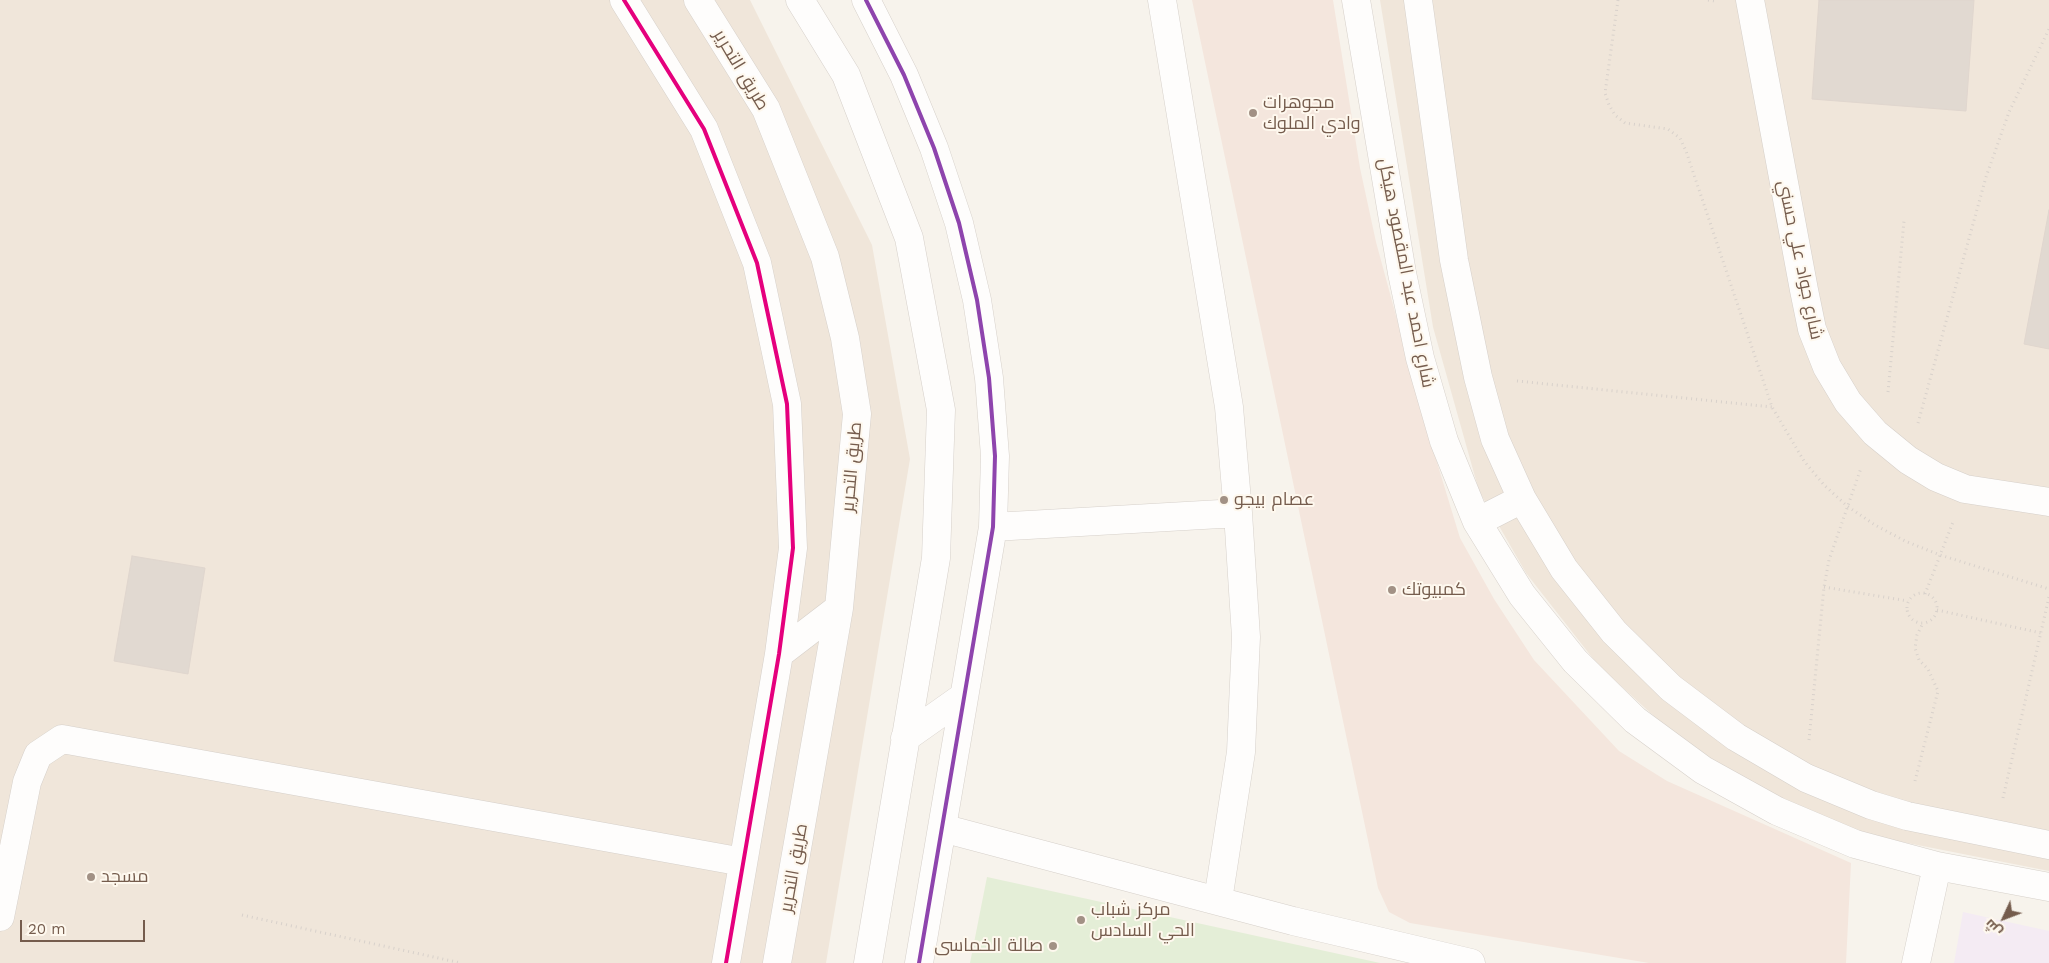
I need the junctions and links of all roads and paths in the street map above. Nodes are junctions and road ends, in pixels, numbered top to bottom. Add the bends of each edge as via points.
1 (624, 0) edge
2 (698, 0) edge
3 (800, 0) edge
4 (866, 0) edge
5 (1162, 0) edge
6 (1356, 0) edge
7 (1418, 0) edge
8 (1618, 0) edge
9 (1750, 0) edge
10 (2049, 29) edge
11 (1625, 123) dead end
12 (1904, 221) dead end
13 (1478, 377) junction
14 (1772, 407) dead end
15 (1879, 437) junction
16 (1908, 460) junction
17 (1965, 489) junction
18 (1522, 499) junction
19 (2049, 502) edge
20 (1238, 513) junction
21 (1477, 522) junction
22 (993, 527) junction
23 (1824, 588) junction
24 (1925, 594) junction
25 (2049, 597) edge
26 (1908, 601) junction
27 (840, 608) junction
28 (1937, 610) junction
29 (1922, 623) junction
30 (2041, 633) junction
31 (779, 654) junction
32 (963, 697) junction
33 (905, 738) junction
34 (1806, 778) junction
35 (1907, 816) junction
36 (942, 828) junction
37 (1995, 835) junction
38 (2049, 845) edge
39 (743, 862) junction
40 (1937, 866) junction
41 (2049, 887) edge
42 (1218, 900) junction
43 (242, 915) dead end
44 (0, 917) edge
45 (461, 963) edge
46 (726, 963) edge
47 (777, 963) edge
48 (868, 963) edge
49 (919, 963) edge
50 (1472, 963) edge
51 (1916, 963) edge

1 - 31 street via 704,129 757,263 787,404 793,548
2 - 27 street, طريق التحرير via 766,108 825,257 845,338 857,414
3 - 33 street via 846,75 909,238 940,410 936,558
4 - 22 street via 908,84 959,223 977,300 989,378 995,456
5 - 20 street via 1229,407
6 - 21 street, شارع احمد عبد المقصود هيكل via 1402,273 1420,358 1444,441
7 - 13 street via 1454,260
8 - 11 path via 1605,93 1615,115
9 - 15 street, شارع جواد علي حسني via 1812,329 1827,367 1848,402
10 - 16 path via 2009,112 1986,177
12 - 15 path
13 - 14 path
13 - 18 street via 1495,439
15 - 16 street, شارع جواد علي حسني
15 - 23 path via 1837,532
16 - 17 street, شارع جواد علي حسني
17 - 19 street, شارع جواد علي حسني
17 - 24 path
18 - 21 street
18 - 34 street via 1564,569 1627,644 1672,688 1736,737
20 - 22 street
20 - 42 street via 1246,637 1241,752
21 - 40 street, شارع احمد عبد المقصود هيكل via 1522,595 1557,639 1635,720 1703,770 1777,811 1855,844
22 - 32 street
23 - 26 path
23 - 34 path
24 - 26 path via 1916,594
24 - 28 path via 1934,599
25 - 30 path
26 - 29 path via 1910,616 1915,622
27 - 31 street
27 - 47 street, طريق التحرير
28 - 29 path via 1933,619
28 - 30 path
29 - 35 path via 1915,648 1938,691
30 - 37 path
31 - 39 street
32 - 33 street
32 - 36 street
33 - 48 street
34 - 35 street
35 - 37 street
36 - 42 street
36 - 49 street
37 - 38 street
39 - 44 street via 62,739 38,755 27,782
39 - 46 street
40 - 41 street, شارع احمد عبد المقصود هيكل
40 - 51 street
42 - 50 street via 1368,940
43 - 45 path

